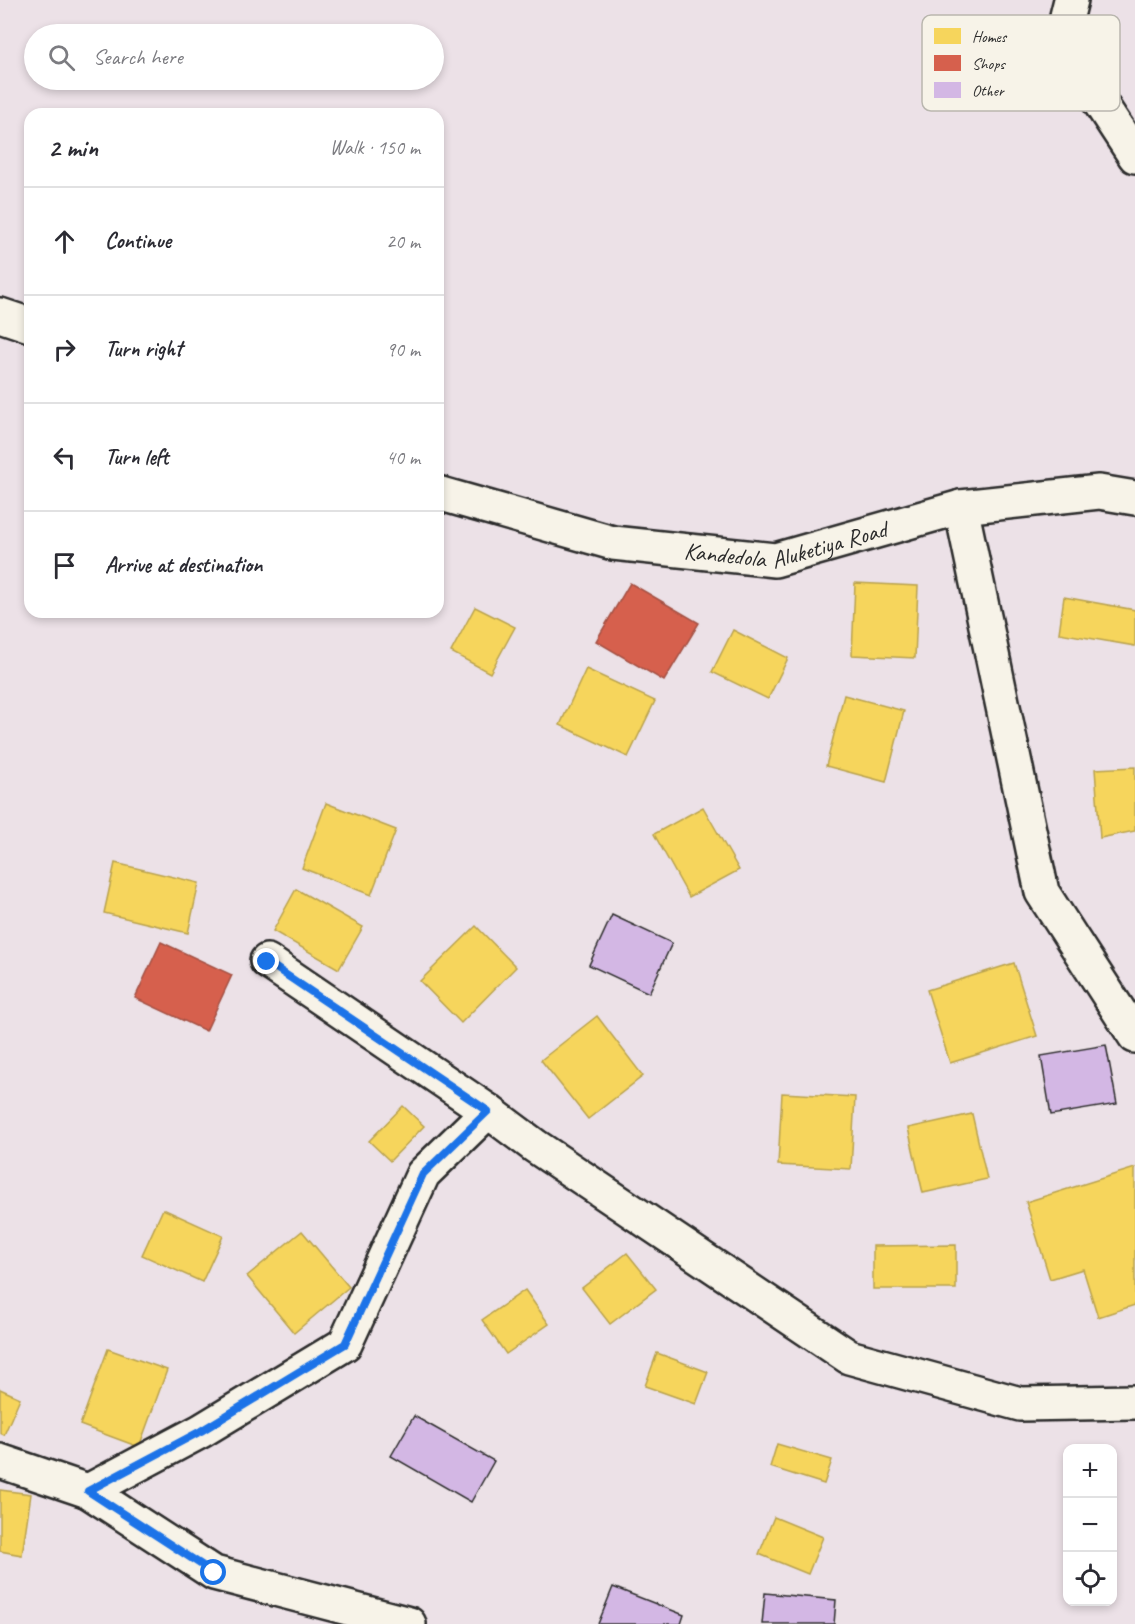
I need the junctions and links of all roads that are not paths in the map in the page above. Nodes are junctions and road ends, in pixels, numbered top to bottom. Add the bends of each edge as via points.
1 (1071, 0) edge
2 (1067, 15) edge
3 (1106, 111) edge
4 (1135, 156) edge
5 (0, 315) edge
6 (24, 323) edge
7 (444, 495) edge
8 (1135, 498) edge
9 (961, 507) junction
10 (267, 962) dead end
11 (1135, 1036) edge
12 (488, 1111) junction
13 (1135, 1402) edge
14 (0, 1461) edge
15 (88, 1491) junction
16 (409, 1624) edge

1 - 2 street
3 - 4 street
5 - 6 street
7 - 9 street, Kandedola Aluketiya Road via 613,543 776,560
8 - 9 street, Kandedola Aluketiya Road via 1099,492
9 - 11 street via 1042,892
10 - 12 street
12 - 13 street via 849,1357 1020,1404
12 - 15 street via 423,1174 345,1344 201,1431
14 - 15 street
15 - 16 street via 214,1573

